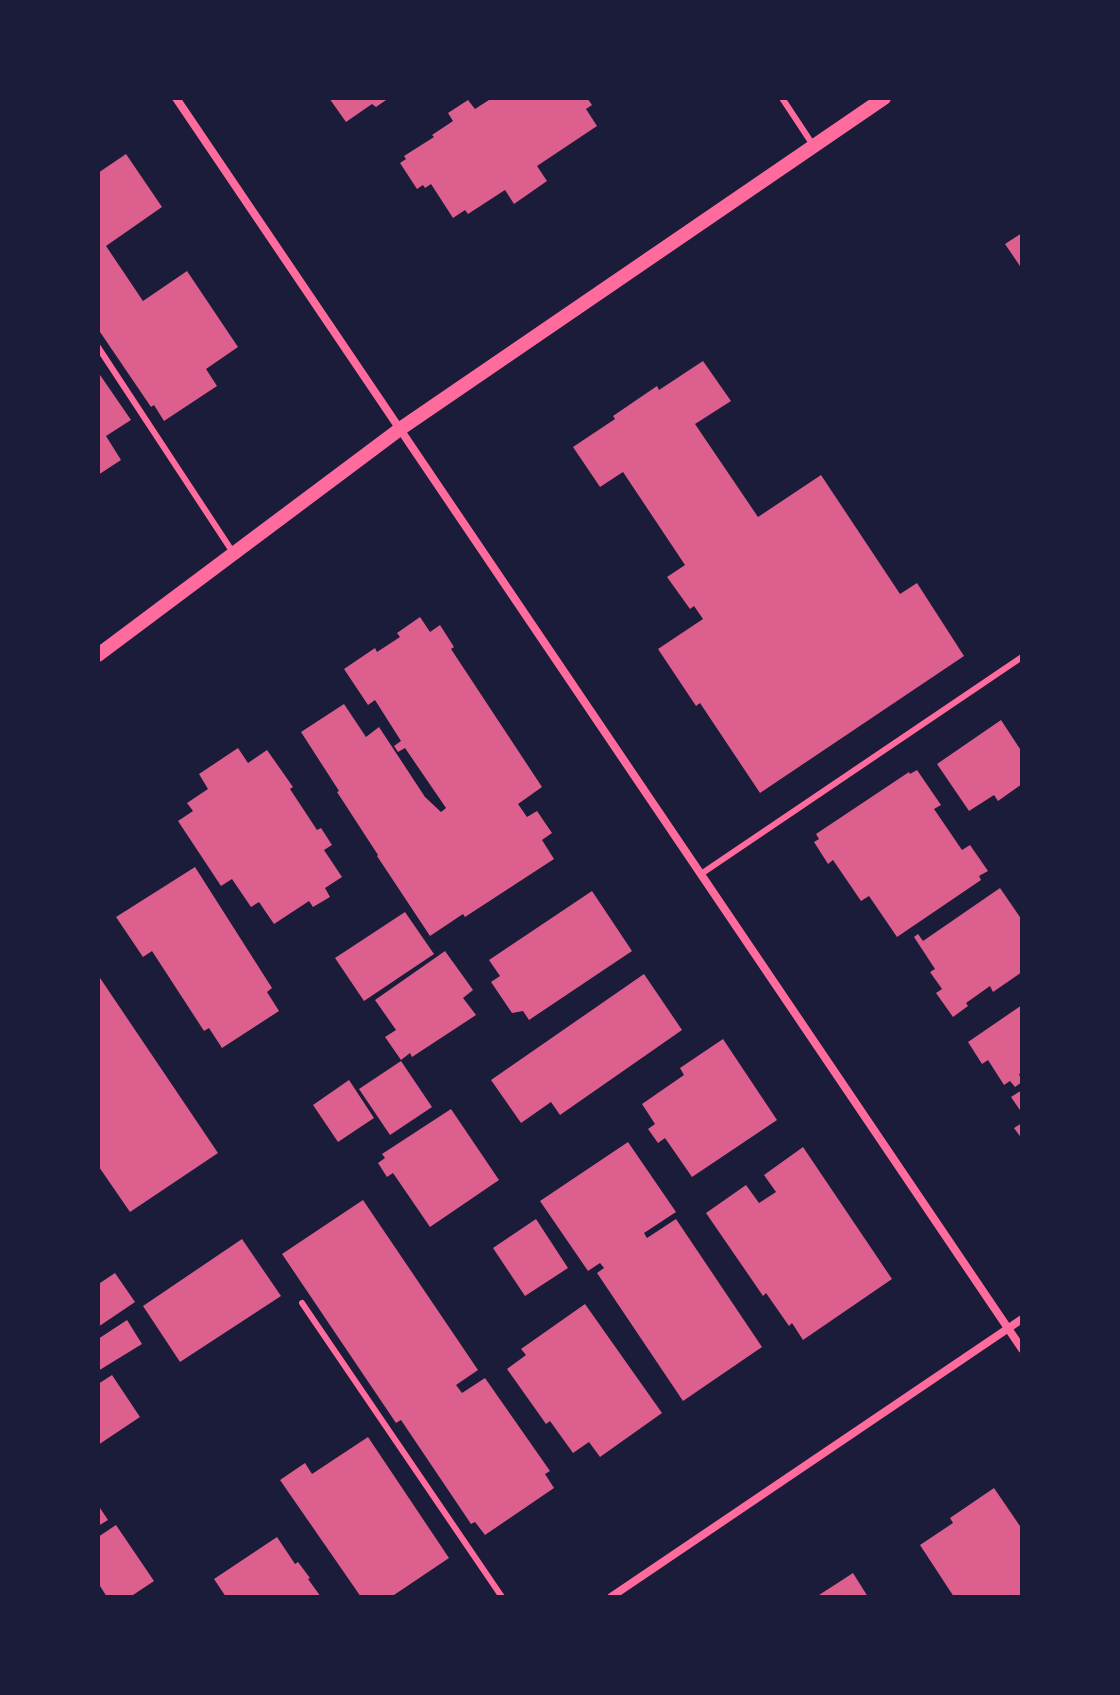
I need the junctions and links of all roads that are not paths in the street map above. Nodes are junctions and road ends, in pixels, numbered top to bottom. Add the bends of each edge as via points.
1 (176, 98) edge
2 (782, 98) edge
3 (884, 98) edge
4 (814, 145) junction
5 (98, 347) edge
6 (400, 429) junction
7 (234, 554) junction
8 (98, 655) edge
9 (1022, 657) edge
10 (701, 874) junction
11 (302, 1303) dead end
12 (1022, 1319) edge
13 (1008, 1328) junction
14 (1022, 1349) edge
15 (502, 1597) edge
16 (611, 1597) edge

1 - 6 street
2 - 4 lane
3 - 4 street
4 - 6 street
5 - 7 lane
6 - 7 street
6 - 10 street
7 - 8 street
9 - 10 lane
10 - 13 street
11 - 15 lane
12 - 13 street
13 - 14 street
13 - 16 street

